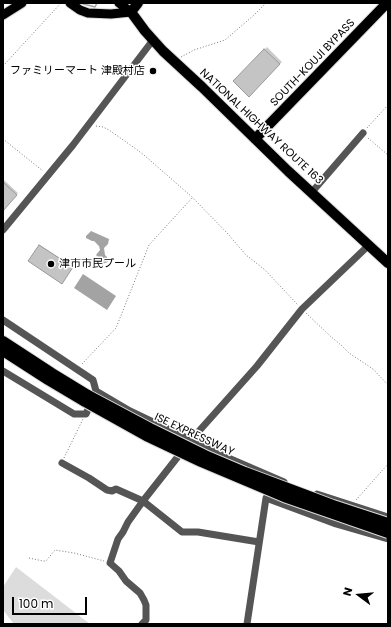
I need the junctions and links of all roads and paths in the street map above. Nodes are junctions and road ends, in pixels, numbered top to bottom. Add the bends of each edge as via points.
1 (22, 3) edge
2 (61, 3) edge
3 (70, 3) edge
4 (119, 3) edge
5 (138, 3) edge
6 (266, 3) edge
7 (388, 3) edge
8 (131, 12) junction
9 (3, 15) edge
10 (153, 40) junction
11 (173, 61) junction
12 (3, 66) edge
13 (388, 105) edge
14 (88, 125) junction
15 (363, 133) junction
16 (3, 139) edge
17 (255, 139) junction
18 (388, 155) edge
19 (48, 176) junction
20 (312, 192) junction
21 (192, 197) junction
22 (3, 230) edge
23 (369, 245) junction
24 (388, 262) edge
25 (302, 310) junction
26 (3, 320) edge
27 (3, 341) edge
28 (3, 351) edge
29 (77, 370) junction
30 (3, 371) edge
31 (388, 385) edge
32 (90, 396) junction
33 (86, 414) junction
34 (191, 440) junction
35 (62, 463) joint
36 (388, 464) edge
37 (143, 502) junction
38 (351, 505) junction
39 (388, 517) edge
40 (388, 523) edge
41 (388, 533) edge
42 (388, 539) edge
43 (259, 542) junction
44 (29, 558) dead end
45 (110, 563) junction
46 (146, 623) edge
47 (247, 624) edge

1 - 9 main road
2 - 12 path
3 - 8 main road via 88,13
4 - 8 main road
5 - 8 highway
6 - 11 path via 225,40 194,50
7 - 17 highway, SOUTH-KOUJI BYPASS
8 - 10 highway, NATIONAL HIGHWAY ROUTE 163
10 - 11 highway, NATIONAL HIGHWAY ROUTE 163
10 - 14 street
11 - 17 highway, NATIONAL HIGHWAY ROUTE 163
13 - 15 path
14 - 19 street
14 - 21 path via 109,130
15 - 18 path
15 - 20 street
16 - 19 path
17 - 20 highway, NATIONAL HIGHWAY ROUTE 163
19 - 22 street
20 - 23 highway, NATIONAL HIGHWAY ROUTE 163
21 - 25 path
21 - 29 path via 149,245 116,328
23 - 24 highway, NATIONAL HIGHWAY ROUTE 163
23 - 25 street
25 - 31 path via 349,353 373,369
25 - 34 street via 257,366
26 - 29 street
27 - 32 highway, ISE EXPRESSWAY
28 - 32 highway, ISE EXPRESSWAY via 48,380
29 - 32 street via 93,380
30 - 33 street via 74,414
32 - 33 street
32 - 34 street via 130,411
32 - 40 highway, ISE EXPRESSWAY, bridge via 205,455 333,505
32 - 41 highway, ISE EXPRESSWAY, bridge via 146,436 208,465 284,497
33 - 35 path
34 - 37 street
34 - 38 street via 289,484
35 - 37 street via 107,490 116,489
36 - 38 path
37 - 43 street via 182,532 198,532
37 - 45 street via 118,539
38 - 39 street
42 - 43 street via 336,524 266,498
43 - 47 street
44 - 45 path via 43,561 55,550
45 - 46 street via 144,600

